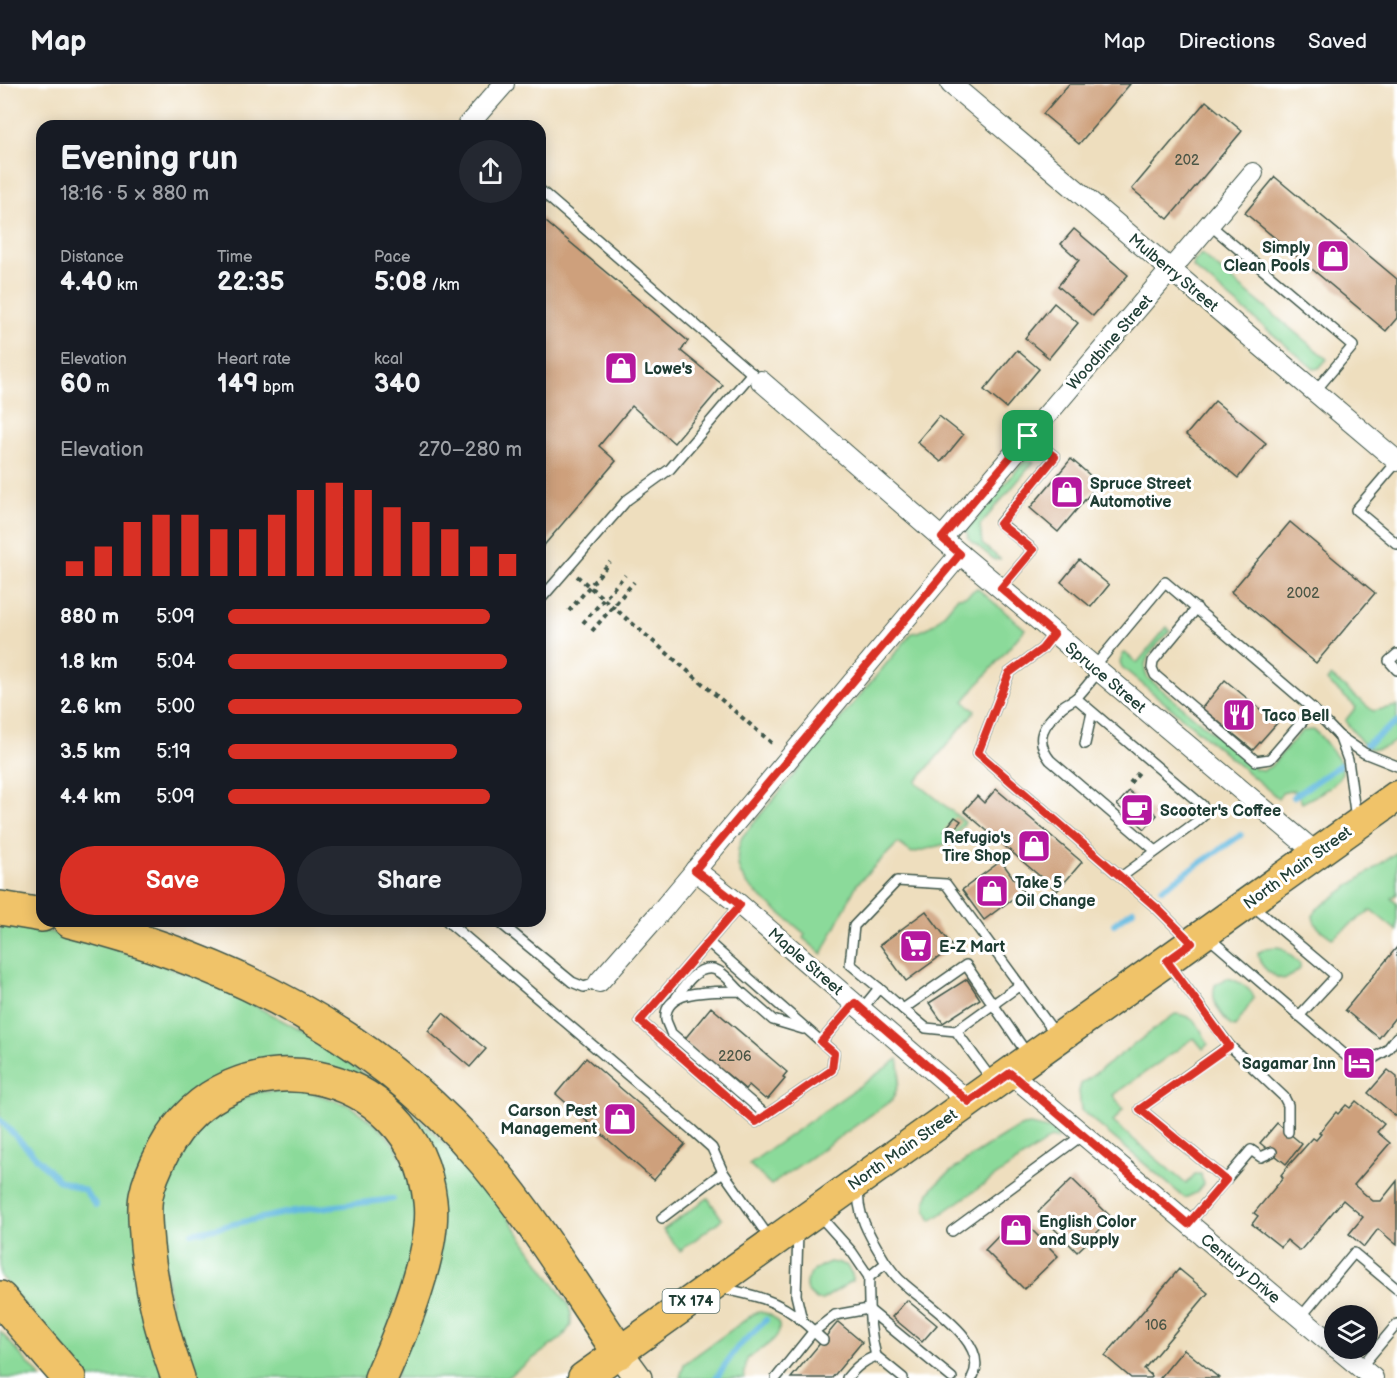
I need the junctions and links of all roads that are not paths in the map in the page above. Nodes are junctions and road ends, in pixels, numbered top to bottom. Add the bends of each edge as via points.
1 (504, 84) edge
2 (951, 84) edge
3 (472, 120) edge
4 (1253, 173) dead end
5 (546, 195) edge
6 (1210, 225) junction
7 (1171, 270) junction
8 (757, 377) junction
9 (1316, 390) junction
10 (1028, 436) junction
11 (1397, 461) edge
12 (942, 538) junction
13 (1397, 544) edge
14 (960, 554) junction
15 (1001, 588) junction
16 (546, 593) edge
17 (1197, 608) junction
18 (1054, 634) junction
19 (1397, 654) edge
20 (1096, 669) junction
21 (1397, 670) edge
22 (1076, 698) junction
23 (1313, 709) junction
24 (1092, 712) junction
25 (1339, 736) junction
26 (1085, 744) dead end
27 (1397, 766) edge
28 (1397, 796) edge
29 (1357, 824) junction
30 (1156, 851) junction
31 (1316, 853) junction
32 (695, 870) junction
33 (1121, 877) junction
34 (1248, 902) junction
35 (740, 905) junction
36 (0, 908) edge
37 (36, 914) edge
38 (94, 927) edge
39 (454, 927) edge
40 (505, 927) edge
41 (1198, 938) junction
42 (708, 942) junction
43 (1167, 961) junction
44 (599, 982) joint
45 (1020, 985) junction
46 (879, 988) junction
47 (740, 991) junction
48 (676, 998) junction
49 (993, 1004) junction
50 (859, 1006) junction
51 (903, 1009) junction
52 (1299, 1016) junction
53 (956, 1030) junction
54 (808, 1031) junction
55 (1397, 1037) edge
56 (1058, 1038) junction
57 (821, 1042) junction
58 (1229, 1046) junction
59 (1012, 1072) junction
60 (969, 1102) junction
61 (766, 1115) junction
62 (1288, 1132) dead end
63 (1084, 1134) junction
64 (1272, 1152) dead end
65 (723, 1172) junction
66 (861, 1178) junction
67 (1226, 1180) junction
68 (807, 1217) junction
69 (662, 1218) dead end
70 (1188, 1224) junction
71 (952, 1231) dead end
72 (772, 1242) junction
73 (886, 1263) junction
74 (869, 1277) junction
75 (712, 1286) junction
76 (1397, 1289) edge
77 (0, 1298) edge
78 (868, 1310) junction
79 (1300, 1318) junction
80 (802, 1320) junction
81 (1397, 1324) edge
82 (813, 1332) junction
83 (1324, 1338) edge
84 (823, 1340) dead end
85 (620, 1352) junction
86 (876, 1356) junction
87 (1349, 1359) edge
88 (847, 1360) dead end
89 (856, 1367) junction
90 (1366, 1373) edge
91 (69, 1378) edge
92 (178, 1378) edge
93 (381, 1378) edge
94 (583, 1378) edge
95 (638, 1378) edge
96 (776, 1378) edge
97 (847, 1378) edge
98 (903, 1378) edge
99 (952, 1378) edge
100 (972, 1378) edge

1 - 3 street
2 - 7 street, Mulberry Street
4 - 6 street, Woodbine Street
5 - 8 lane
6 - 7 street, Woodbine Street
6 - 9 lane via 1353,346
7 - 9 street, Mulberry Street
7 - 10 street, Woodbine Street
8 - 12 street, Spruce Street
8 - 16 lane via 670,469 627,500
9 - 11 street, Mulberry Street
10 - 12 street, Woodbine Street
10 - 15 lane via 1055,457 1000,524 1033,550
11 - 13 lane via 1356,510
12 - 14 street, Spruce Street
14 - 15 street, Spruce Street
14 - 32 street
15 - 18 street, Spruce Street
17 - 20 lane via 1165,582
17 - 23 lane
17 - 23 lane via 1153,660 1155,675 1256,761 1270,759
18 - 20 street, Spruce Street
18 - 33 lane via 1042,649 1009,673 978,753
19 - 21 lane via 1389,661
20 - 22 lane
20 - 31 street, Spruce Street
22 - 24 lane
22 - 30 lane via 1063,706 1044,728 1040,738 1042,750
23 - 25 lane
24 - 26 lane
24 - 30 lane via 1205,811
25 - 27 lane via 1364,753
25 - 29 lane via 1348,760
28 - 29 main road, North Main Street / TX 174
29 - 31 main road, North Main Street / TX 174
30 - 33 lane
31 - 34 main road, North Main Street / TX 174
32 - 35 street, Maple Street
32 - 44 street
33 - 41 lane
34 - 41 main road, North Main Street / TX 174
34 - 52 lane via 1336,976
35 - 42 lane
35 - 50 street, Maple Street
36 - 37 highway
38 - 85 highway via 171,951 277,996 368,1053 409,1086 484,1161
39 - 65 lane via 712,1148
40 - 44 lane via 572,982 584,987
41 - 43 main road, North Main Street / TX 174
41 - 52 lane
42 - 54 lane
42 - 61 lane via 640,1021 756,1122
43 - 56 main road, North Main Street / TX 174
43 - 58 lane
45 - 46 lane via 946,884 897,881 854,926 850,964
45 - 49 lane
45 - 56 lane
46 - 50 lane
46 - 51 lane
47 - 48 lane
47 - 48 lane via 713,969 693,976
47 - 54 lane via 773,1020
48 - 61 lane via 668,1006 666,1020 671,1033
49 - 51 lane via 966,965
49 - 53 lane
49 - 59 lane
50 - 57 lane
50 - 60 street, Maple Street
51 - 53 lane via 926,1028
52 - 55 lane via 1359,1067 1387,1050
53 - 59 lane
54 - 57 lane
56 - 59 main road, North Main Street / TX 174
57 - 61 lane via 834,1053 832,1070
58 - 62 lane via 1284,1097 1288,1105
58 - 67 lane via 1140,1109
59 - 60 main road, North Main Street / TX 174
59 - 63 street, Century Drive
60 - 66 main road, North Main Street / TX 174
63 - 70 street, Century Drive
63 - 71 lane
64 - 67 lane via 1261,1156 1251,1150
65 - 69 lane
65 - 72 lane
66 - 68 main road, North Main Street / TX 174
66 - 73 lane via 858,1195 862,1215
67 - 70 lane
68 - 72 main road, North Main Street / TX 174
68 - 74 lane via 852,1252
68 - 80 lane via 796,1295
70 - 79 street, Century Drive
72 - 75 main road, North Main Street / TX 174
73 - 74 lane
73 - 100 lane via 969,1342 976,1358
74 - 78 lane
75 - 80 lane via 755,1295
75 - 85 main road, North Main Street / TX 174
76 - 79 lane via 1354,1253
77 - 91 highway
78 - 82 lane via 835,1315
78 - 86 lane
78 - 99 lane
79 - 83 street, Century Drive
80 - 82 lane
81 - 90 lane
82 - 84 lane
82 - 96 lane
85 - 94 main road, North Main Street / TX 174
85 - 95 street
86 - 89 lane
86 - 98 lane
87 - 90 street, Century Drive
88 - 89 lane
89 - 97 lane
92 - 93 highway via 156,1306 150,1268 146,1197 154,1168 185,1118 206,1100 255,1077 282,1073 341,1085 372,1100 397,1123 426,1174 430,1226 424,1255 409,1310

